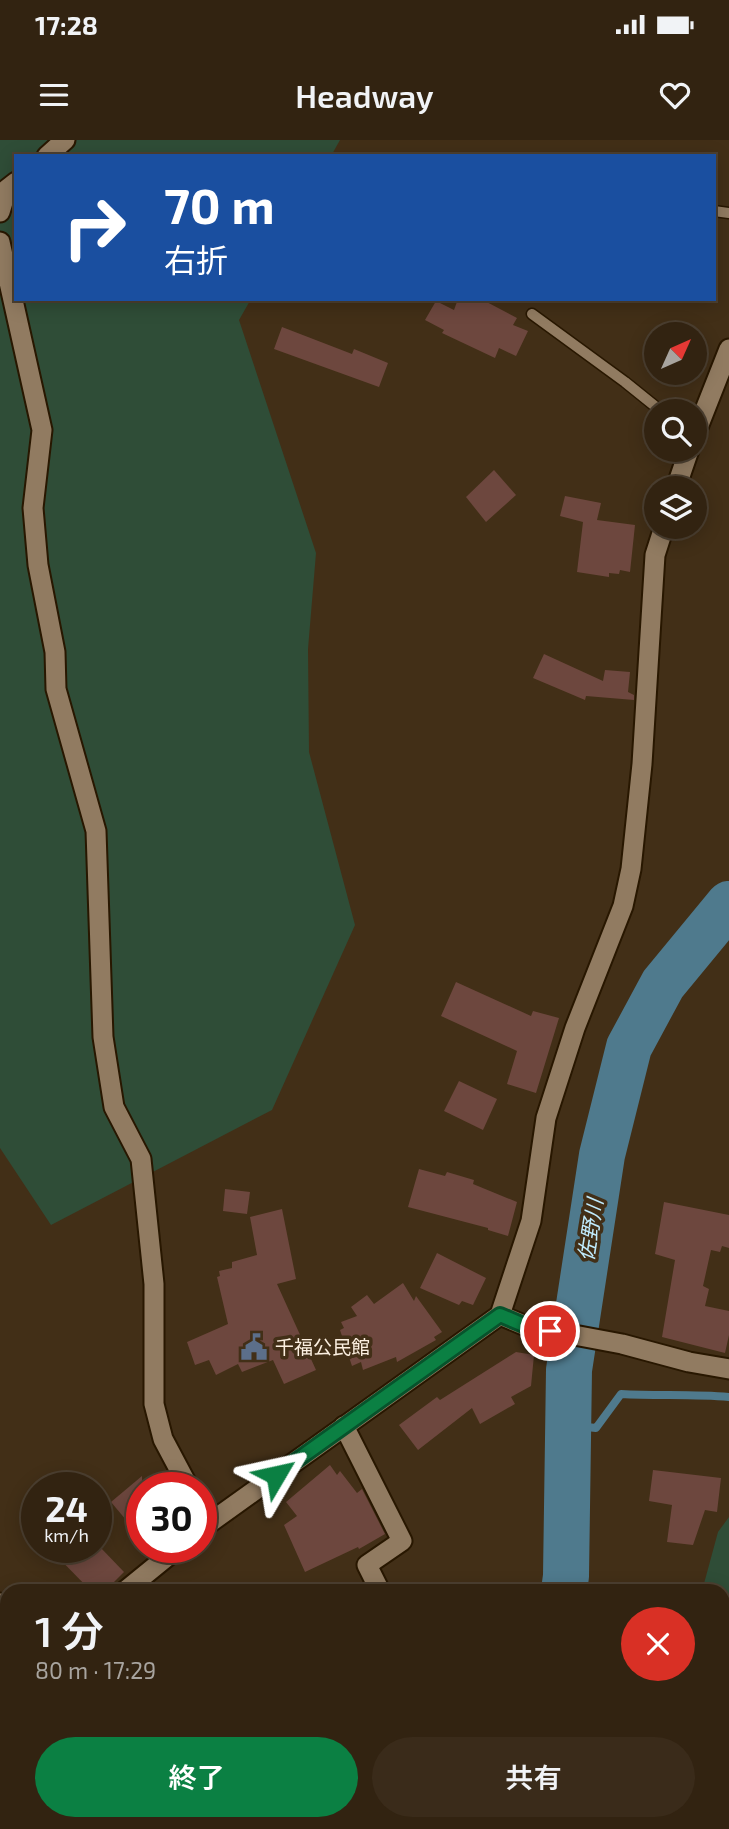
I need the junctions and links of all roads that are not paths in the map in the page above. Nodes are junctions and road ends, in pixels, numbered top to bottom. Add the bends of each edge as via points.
1 (65, 140) edge
2 (49, 154) edge
3 (14, 184) edge
4 (0, 212) edge
5 (0, 242) edge
6 (532, 314) dead end
7 (729, 349) edge
8 (646, 399) edge
9 (707, 405) edge
10 (660, 539) edge
11 (500, 1315) junction
12 (729, 1369) edge
13 (344, 1426) junction
14 (180, 1472) edge
15 (217, 1512) edge
16 (159, 1563) edge
17 (134, 1584) edge
18 (376, 1584) edge

1 - 2 street
3 - 4 street
5 - 14 street via 42,430 33,508 38,565 55,652 55,689 96,831 104,1048 114,1107 141,1159 154,1284 154,1404 163,1439
6 - 8 lane
7 - 9 street
10 - 11 street via 655,555 642,764 626,894 546,1118 531,1221
11 - 12 street via 526,1326
11 - 13 street
13 - 15 street
13 - 18 street via 402,1541 367,1565
16 - 17 street

